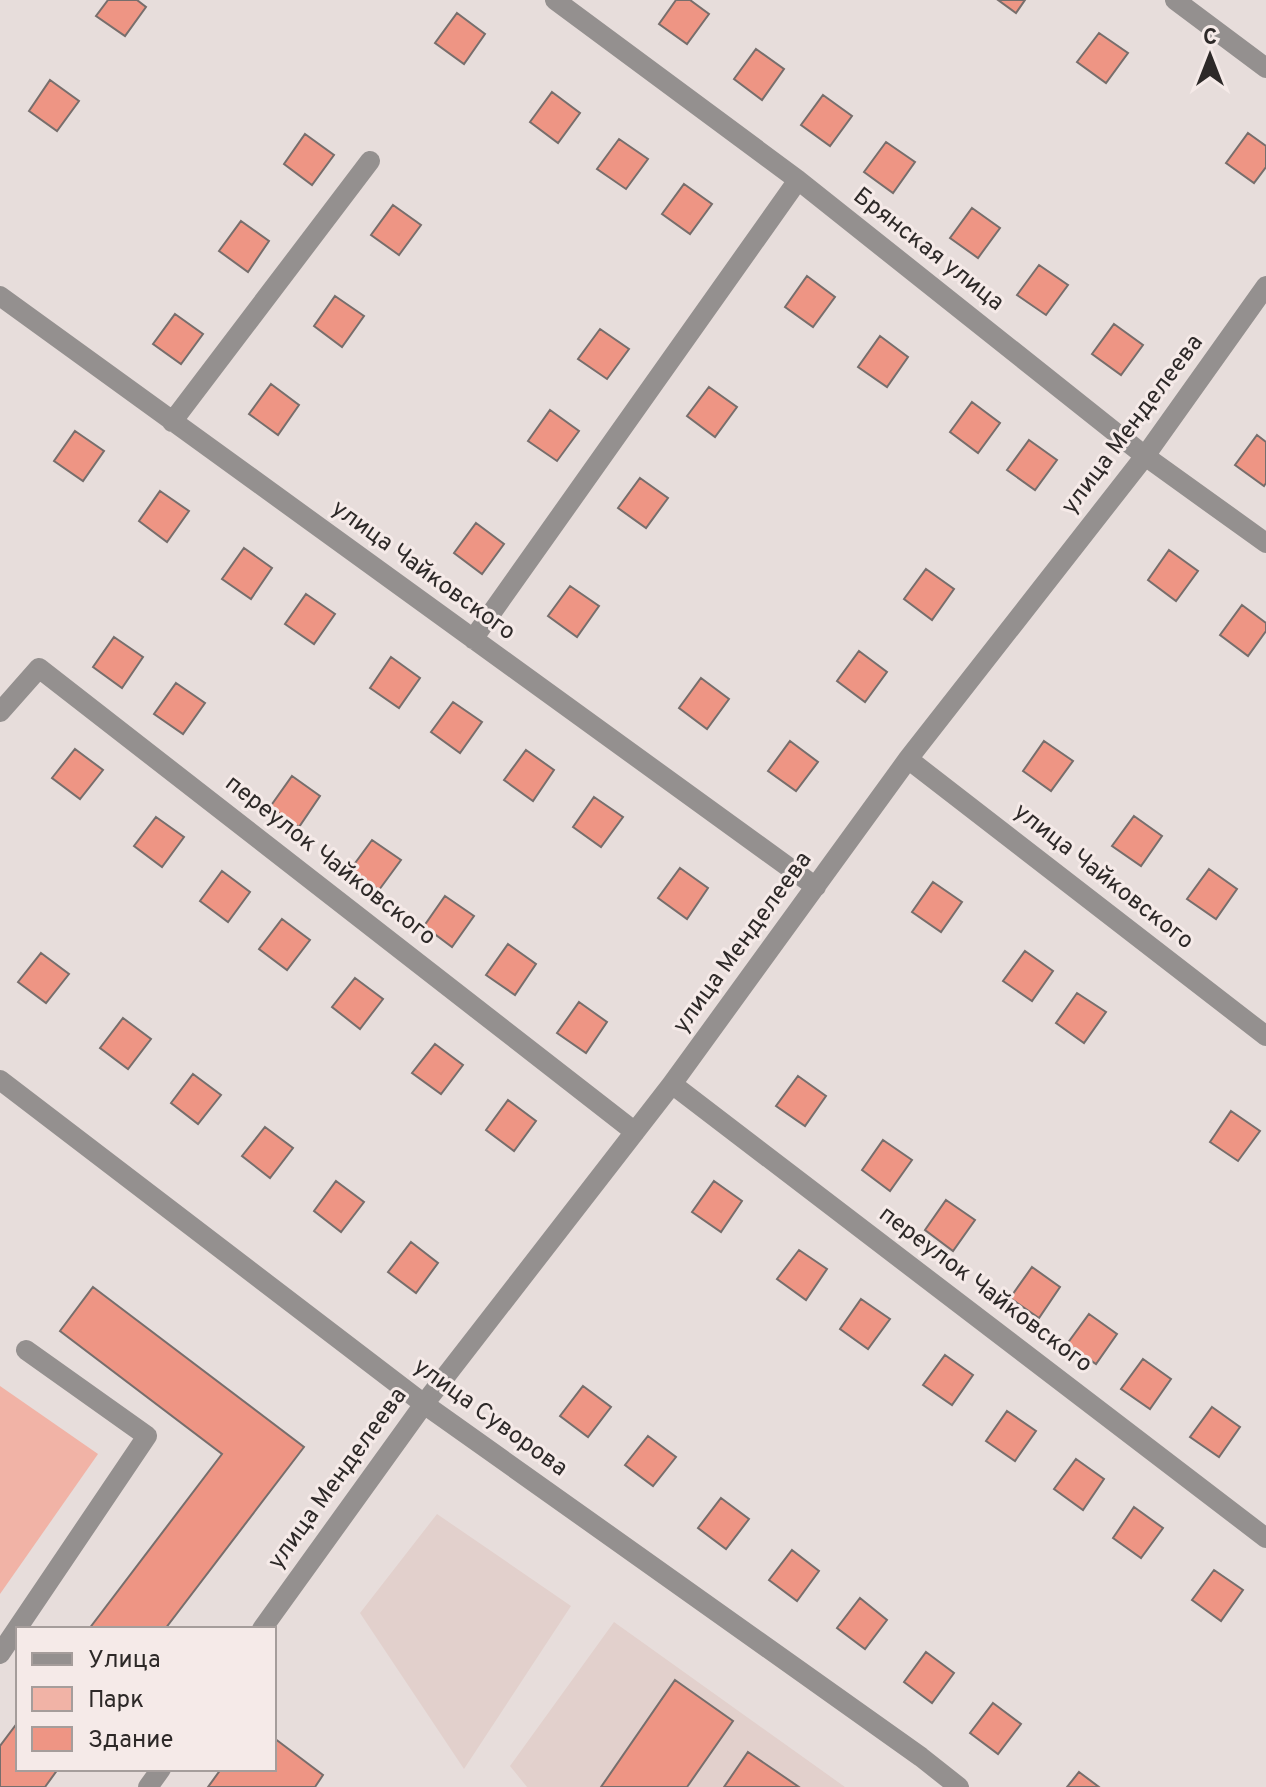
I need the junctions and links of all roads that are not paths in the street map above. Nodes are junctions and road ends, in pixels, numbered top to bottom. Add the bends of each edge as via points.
1 (555, 0) edge
2 (1175, 0) edge
3 (1266, 68) edge
4 (370, 161) dead end
5 (798, 180) junction
6 (1266, 286) edge
7 (0, 296) edge
8 (172, 422) junction
9 (1145, 456) junction
10 (1266, 543) edge
11 (473, 639) junction
12 (0, 712) edge
13 (908, 759) junction
14 (816, 887) junction
15 (1266, 1036) edge
16 (0, 1080) edge
17 (672, 1084) junction
18 (635, 1132) junction
19 (26, 1350) dead end
20 (424, 1404) junction
21 (1266, 1538) edge
22 (18, 1627) edge
23 (263, 1627) edge
24 (16, 1630) edge
25 (0, 1654) edge
26 (959, 1787) edge

1 - 5 street, Брянская улица
2 - 3 street
4 - 8 street
5 - 9 street, Брянская улица
5 - 11 street
6 - 9 street, улица Менделеева
7 - 8 street, улица Чайковского
8 - 11 street, улица Чайковского
9 - 10 street, Брянская улица
9 - 13 street, улица Менделеева
11 - 14 street, улица Чайковского
12 - 18 street, переулок Чайковского via 39,668
13 - 14 street, улица Менделеева
13 - 15 street, улица Чайковского
14 - 17 street, улица Менделеева
16 - 20 street, улица Суворова
17 - 18 street, улица Менделеева
17 - 21 street, переулок Чайковского
18 - 20 street, улица Менделеева
19 - 22 street via 147,1436
20 - 23 street, улица Менделеева
20 - 26 street, улица Суворова
24 - 25 street

